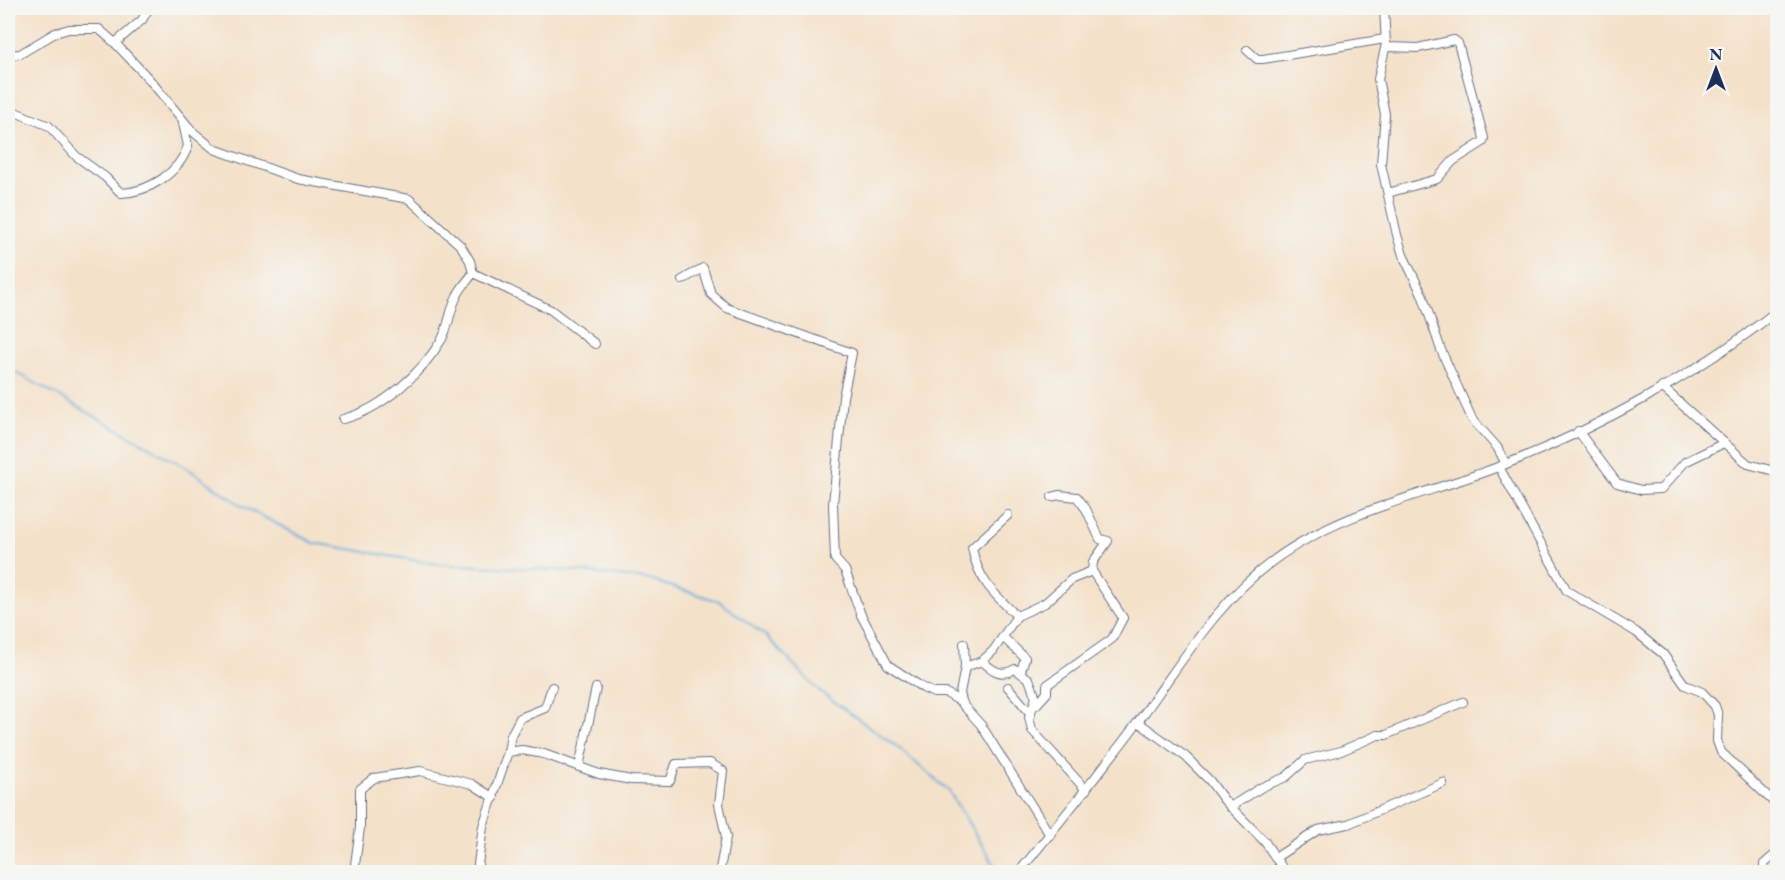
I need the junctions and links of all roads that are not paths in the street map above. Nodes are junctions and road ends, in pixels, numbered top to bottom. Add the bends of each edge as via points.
1 (149, 8) edge
2 (1384, 8) edge
3 (1386, 41) junction
4 (115, 43) junction
5 (1247, 50) dead end
6 (8, 56) edge
7 (8, 109) edge
8 (182, 120) junction
9 (1388, 193) junction
10 (473, 273) junction
11 (682, 280) dead end
12 (1778, 310) edge
13 (595, 344) dead end
14 (1662, 387) junction
15 (343, 419) dead end
16 (1578, 431) junction
17 (1724, 443) junction
18 (1502, 465) junction
19 (1778, 472) edge
20 (1052, 497) dead end
21 (1008, 515) dead end
22 (1092, 571) junction
23 (1017, 616) junction
24 (1004, 638) junction
25 (964, 644) dead end
26 (982, 661) junction
27 (965, 667) junction
28 (1021, 671) junction
29 (552, 687) dead end
30 (1008, 687) dead end
31 (596, 688) dead end
32 (1463, 702) dead end
33 (963, 703) junction
34 (1036, 705) junction
35 (1031, 714) junction
36 (1138, 722) junction
37 (508, 752) junction
38 (579, 767) junction
39 (1443, 783) dead end
40 (1086, 790) junction
41 (494, 798) junction
42 (1778, 806) edge
43 (1230, 807) junction
44 (1050, 835) junction
45 (1778, 852) edge
46 (1275, 858) junction
47 (354, 873) edge
48 (477, 873) edge
49 (722, 873) edge
50 (1019, 873) edge
51 (1285, 873) edge
52 (1764, 873) edge

1 - 4 street via 142,20
2 - 3 street
3 - 5 street via 1263,59
3 - 9 street via 1378,79 1385,114 1381,164
3 - 9 street via 1388,47 1418,48 1454,40 1458,43 1484,138 1453,161 1437,179
4 - 6 street via 99,30 85,27 56,33 20,54
4 - 8 street
7 - 8 street via 49,126 76,156 122,193 148,189 168,174 188,146
8 - 10 street via 214,148 247,162 298,178 409,199 461,246
9 - 18 street via 1403,255 1454,378 1472,419 1497,447
10 - 13 street via 551,310
10 - 15 street via 455,299 442,339 418,369 369,409
11 - 33 street via 702,268 711,294 727,308 852,353 843,397 833,504 836,559 845,570 861,615 888,665 923,688 946,693
12 - 14 street via 1707,362
14 - 16 street
14 - 17 street
16 - 17 street via 1617,483 1641,490 1661,489 1685,462
16 - 18 street
17 - 19 street via 1748,464
18 - 36 street via 1363,514 1274,559 1222,608
18 - 42 street via 1567,591 1636,632 1662,654 1685,685 1708,698 1718,715 1717,741 1721,752
20 - 22 street via 1077,497 1100,539 1108,541 1093,562
21 - 23 street via 972,548 976,570
22 - 23 street via 1072,579 1045,603
22 - 34 street via 1123,618 1112,639 1047,685 1047,693
23 - 24 street
24 - 26 street
24 - 28 street via 1023,654
25 - 27 street
26 - 27 street
26 - 28 street via 997,672
27 - 33 street via 960,681
28 - 34 street via 1029,679
29 - 37 street via 545,708 520,718
30 - 35 street
31 - 38 street
32 - 43 street via 1386,735 1305,760 1286,777
33 - 44 street
34 - 35 street
35 - 40 street via 1029,721 1037,738
36 - 40 street
36 - 43 street via 1186,757
37 - 38 street via 544,754
37 - 41 street
38 - 49 street via 598,774 664,783 670,781 675,764 710,763 723,771 719,804 726,837
39 - 46 street via 1348,824 1318,830
40 - 44 street
41 - 47 street via 472,784 420,771 370,779 360,789
41 - 48 street via 483,826
43 - 46 street
44 - 50 street
45 - 52 street via 1764,864
46 - 51 street

